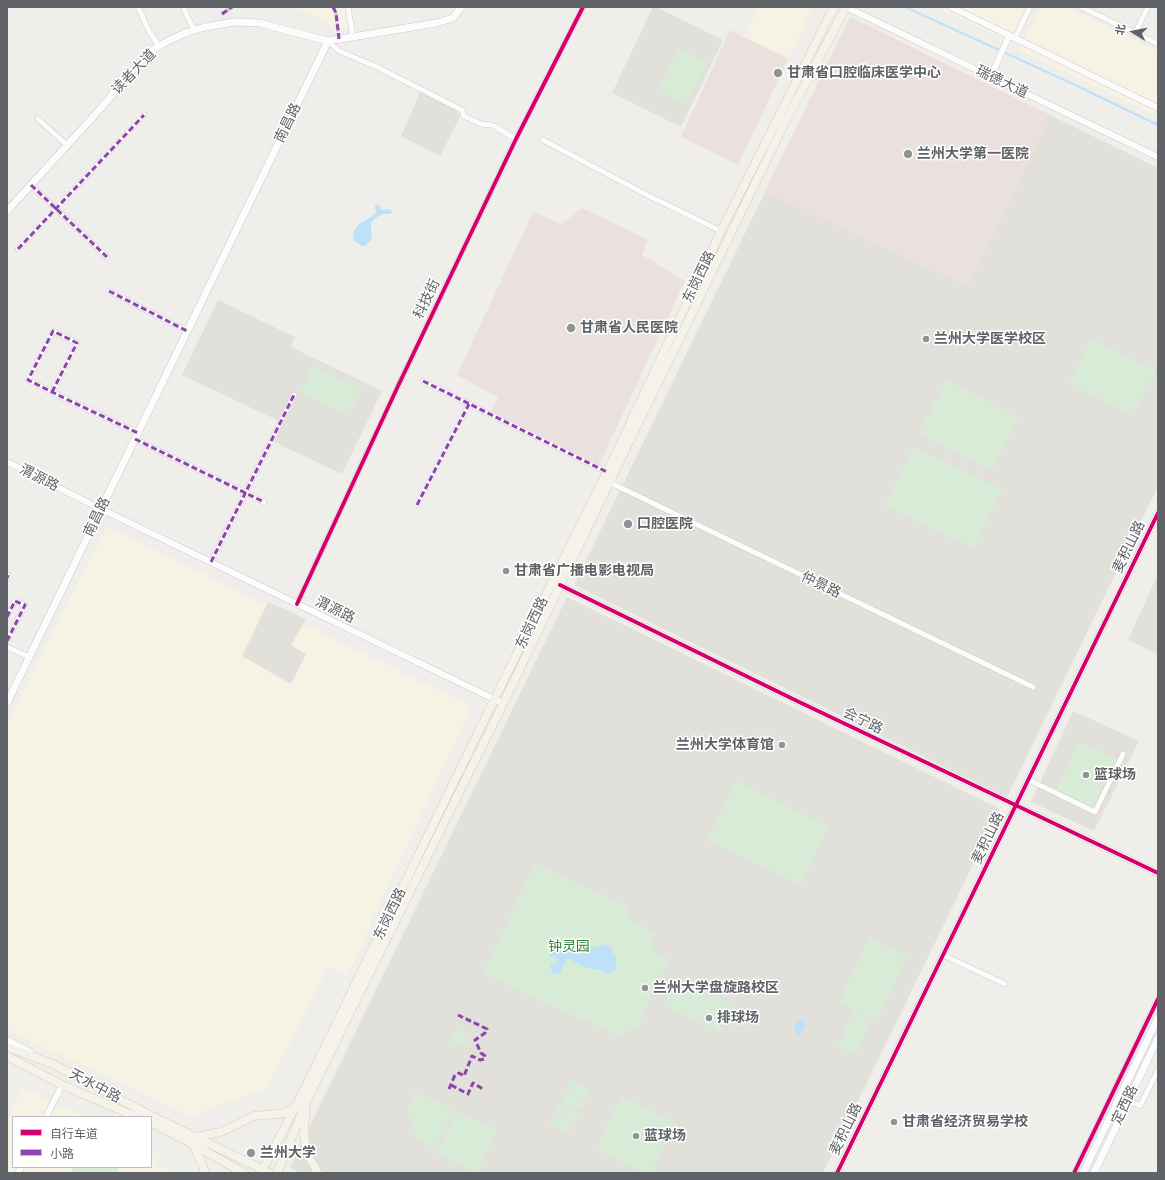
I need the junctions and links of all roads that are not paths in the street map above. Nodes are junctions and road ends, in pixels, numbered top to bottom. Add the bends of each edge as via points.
1 (138, 7) edge
2 (183, 7) edge
3 (348, 7) edge
4 (461, 7) edge
5 (583, 7) edge
6 (834, 7) edge
7 (846, 7) edge
8 (951, 7) edge
9 (1030, 7) edge
10 (1081, 7) edge
11 (1148, 7) edge
12 (194, 30) junction
13 (1135, 33) junction
14 (353, 37) junction
15 (1012, 37) junction
16 (328, 41) junction
17 (1158, 44) edge
18 (159, 46) junction
19 (990, 76) junction
20 (1158, 108) edge
21 (144, 115) dead end
22 (38, 119) dead end
23 (516, 139) junction
24 (543, 140) dead end
25 (67, 145) junction
26 (1158, 157) edge
27 (31, 185) junction
28 (57, 209) junction
29 (7, 211) edge
30 (722, 231) junction
31 (18, 249) dead end
32 (107, 257) dead end
33 (109, 291) dead end
34 (187, 331) junction
35 (423, 381) dead end
36 (52, 392) junction
37 (294, 395) dead end
38 (470, 404) junction
39 (136, 436) junction
40 (7, 462) edge
41 (606, 472) junction
42 (609, 482) junction
43 (245, 493) junction
44 (264, 502) dead end
45 (417, 505) dead end
46 (101, 509) junction
47 (1158, 513) edge
48 (1156, 522) edge
49 (212, 562) junction
50 (560, 585) junction
51 (297, 604) junction
52 (7, 617) edge
53 (7, 641) edge
54 (7, 647) edge
55 (29, 657) junction
56 (1033, 687) dead end
57 (494, 700) junction
58 (7, 703) edge
59 (503, 704) junction
60 (1123, 754) dead end
61 (1029, 780) junction
62 (1016, 806) junction
63 (1158, 873) edge
64 (943, 955) junction
65 (1005, 984) dead end
66 (1158, 999) edge
67 (1158, 1018) edge
68 (1158, 1038) edge
69 (7, 1040) edge
70 (7, 1047) edge
71 (7, 1056) edge
72 (7, 1061) edge
73 (53, 1064) junction
74 (1158, 1070) edge
75 (48, 1078) junction
76 (62, 1085) junction
77 (303, 1100) junction
78 (1128, 1100) junction
79 (46, 1116) edge
80 (135, 1116) edge
81 (152, 1116) edge
82 (152, 1116) edge
83 (152, 1123) edge
84 (194, 1140) junction
85 (264, 1172) edge
86 (205, 1173) edge
87 (244, 1173) edge
88 (277, 1173) edge
89 (318, 1173) edge
90 (837, 1173) edge
91 (1074, 1173) edge
92 (1083, 1173) edge
93 (1094, 1173) edge

1 - 18 street
2 - 12 street
3 - 14 street
4 - 14 main road via 453,18 436,23
5 - 23 street, 科技街
6 - 30 main road, 东岗西路
7 - 19 street, 瑞德大道
7 - 42 main road, 东岗西路 via 786,120
8 - 15 street
9 - 15 street
10 - 13 street
11 - 13 street
12 - 16 main road, 读者大道 via 234,22 259,23
12 - 18 main road, 读者大道
13 - 17 street
14 - 16 main road
15 - 19 street via 1006,43
15 - 20 street
16 - 23 street via 339,51 377,67 462,110 464,116 481,124 492,124
16 - 34 main road, 南昌路
18 - 25 main road, 读者大道 via 135,67
19 - 26 street, 瑞德大道
21 - 28 street
22 - 25 street
23 - 51 street, 科技街
24 - 30 street
25 - 27 main road, 读者大道
27 - 28 street
27 - 29 main road, 读者大道
28 - 31 street
28 - 32 street
30 - 41 main road, 东岗西路
33 - 34 street
34 - 39 main road, 南昌路
35 - 38 street
36 - 36 street via 28,380 53,331 77,343
36 - 39 street
37 - 43 street
38 - 41 street
38 - 45 street
39 - 43 street
39 - 46 main road, 南昌路
40 - 46 street, 渭源路
41 - 57 main road, 东岗西路
42 - 50 main road, 东岗西路
42 - 56 street, 仲景路
43 - 44 street
43 - 49 street
46 - 49 street, 渭源路
46 - 55 main road, 南昌路
47 - 48 street, 麦积山路
48 - 61 street, 麦积山路
49 - 51 street, 渭源路
50 - 59 main road, 东岗西路
50 - 62 street, 会宁路
51 - 57 street, 渭源路
52 - 53 street via 15,600 25,605
54 - 55 street
55 - 58 main road, 南昌路
57 - 59 street, 渭源路
57 - 77 main road, 东岗西路
59 - 77 main road, 东岗西路
60 - 61 street via 1095,812
61 - 62 street, 麦积山路
62 - 63 street, 会宁路
62 - 64 street, 麦积山路
64 - 65 street
64 - 90 street, 麦积山路
66 - 91 street
67 - 92 main road, 定西路
68 - 78 main road, 定西路
69 - 73 street, 天水中路
70 - 73 main road
71 - 75 main road
72 - 75 street, 天水中路
73 - 82 main road, 天水中路
74 - 78 street via 1140,1106
75 - 76 main road, 天水中路
76 - 79 street
76 - 80 main road, 天水中路
77 - 84 main road via 286,1113 254,1116 221,1132
77 - 85 main road, 东岗西路
77 - 88 main road, 东岗西路
77 - 89 main road via 305,1143
78 - 93 main road, 定西路
81 - 84 main road, 天水中路
83 - 84 main road, 天水中路
84 - 85 main road, 天水中路
84 - 86 main road
84 - 87 main road, 天水中路

